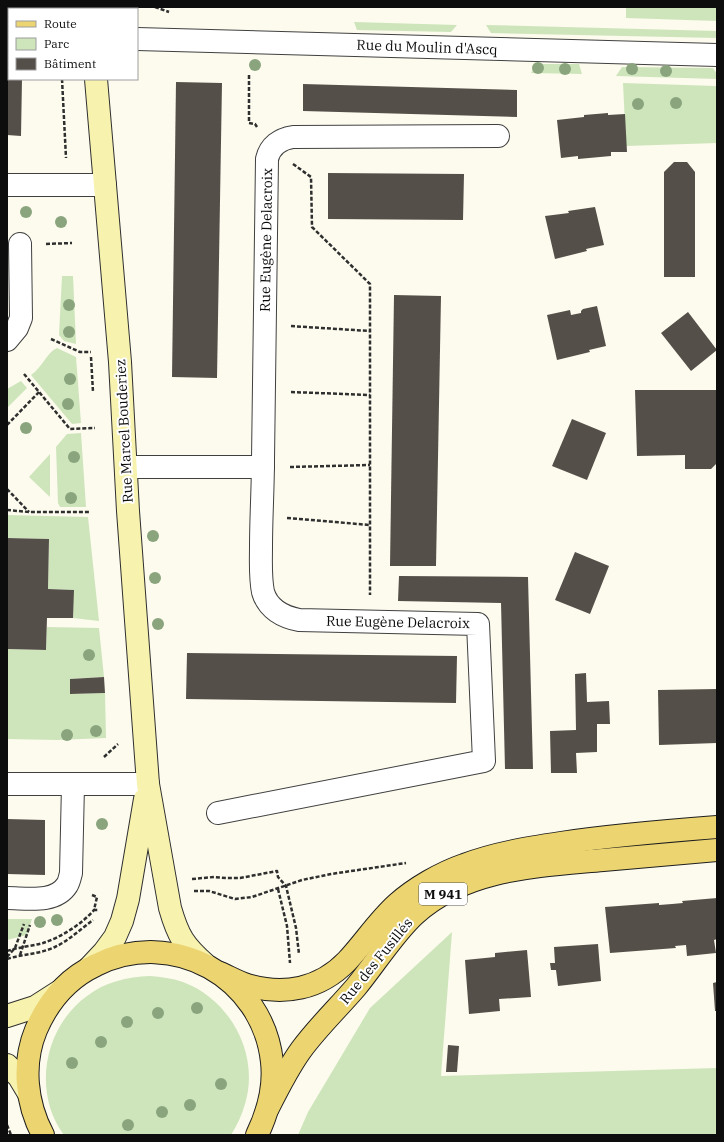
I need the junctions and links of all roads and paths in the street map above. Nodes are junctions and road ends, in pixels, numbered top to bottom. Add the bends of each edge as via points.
1 (138, 40) edge
2 (717, 55) edge
3 (249, 75) dead end
4 (62, 80) edge
5 (96, 80) edge
6 (498, 136) dead end
7 (271, 149) junction
8 (65, 154) dead end
9 (7, 185) edge
10 (105, 185) junction
11 (20, 244) dead end
12 (265, 324) junction
13 (370, 331) junction
14 (51, 339) dead end
15 (7, 340) edge
16 (91, 352) dead end
17 (24, 374) dead end
18 (264, 390) junction
19 (39, 392) junction
20 (370, 395) junction
21 (7, 425) edge
22 (95, 428) dead end
23 (370, 465) junction
24 (126, 466) junction
25 (263, 467) junction
26 (7, 489) edge
27 (7, 510) edge
28 (29, 512) junction
29 (90, 512) dead end
30 (262, 518) junction
31 (370, 525) junction
32 (370, 622) junction
33 (7, 784) edge
34 (73, 784) junction
35 (148, 784) junction
36 (218, 813) dead end
37 (717, 827) edge
38 (717, 850) edge
39 (191, 879) dead end
40 (192, 891) dead end
41 (90, 894) dead end
42 (14, 898) edge
43 (101, 898) dead end
44 (94, 910) junction
45 (99, 910) dead end
46 (99, 915) dead end
47 (32, 919) dead end
48 (23, 947) junction
49 (7, 951) edge
50 (299, 954) dead end
51 (20, 955) junction
52 (7, 959) edge
53 (290, 959) dead end
54 (89, 968) junction
55 (213, 969) junction
56 (60, 991) junction
57 (7, 1016) edge
58 (7, 1065) edge
59 (28, 1092) junction
60 (268, 1108) junction
61 (7, 1125) edge
62 (41, 1132) edge
63 (11, 1135) edge
64 (257, 1135) edge

1 - 2 street, Rue du Moulin d'Ascq
3 - 7 path via 249,123 255,124
4 - 8 path
5 - 10 main road, Rue Marcel Bouderiez
6 - 7 street, Rue Eugène Delacroix via 293,137 281,140
7 - 12 street, Rue Eugène Delacroix via 267,159
7 - 13 path via 311,177 312,227 370,284
9 - 10 street
10 - 24 main road, Rue Marcel Bouderiez
11 - 15 street via 21,318
12 - 13 path
12 - 18 street, Rue Eugène Delacroix
13 - 20 path
14 - 16 path via 80,352
17 - 19 path
18 - 20 path
18 - 25 street, Rue Eugène Delacroix
19 - 21 path
19 - 22 path via 70,430
20 - 23 path
23 - 25 path
23 - 31 path
24 - 25 street
24 - 35 main road, Rue Marcel Bouderiez
25 - 30 street, Rue Eugène Delacroix
26 - 28 path
27 - 28 path
28 - 29 path
30 - 31 path via 297,518
30 - 32 street, Rue Eugène Delacroix via 261,578 267,602 276,611 287,618 299,620
31 - 32 path
32 - 36 street, Rue Eugène Delacroix via 478,624 484,762
33 - 34 street
34 - 35 street
34 - 42 street via 71,873 67,884 61,892 41,899
35 - 54 main road, Rue Marcel Bouderiez via 122,921 108,947
35 - 55 main road, Rue Marcel Bouderiez via 175,924 191,952
37 - 55 main road, Rue des Fusillés / M 941 via 587,839 492,855 462,865 413,892 397,904 346,962 327,978 312,986 282,991 262,989
38 - 60 main road, Rue des Fusillés / M 941 via 520,869 478,878 436,898 415,914 345,1001 308,1041 290,1066
39 - 50 path via 240,878 277,871 278,877 286,886
40 - 53 path via 209,891 235,899 278,889 287,926
41 - 44 path via 97,897
43 - 44 path
44 - 45 path
44 - 48 path via 78,924 52,939
46 - 51 path via 56,947 40,953
47 - 48 path
48 - 49 path
48 - 51 path
51 - 52 path
54 - 55 main road, Rue des Fusillés via 123,955 147,952 184,956
54 - 56 main road, Rue des Fusillés
55 - 60 main road via 232,982 252,1006 266,1033 272,1062
56 - 57 main road via 35,1007
56 - 59 main road, Rue des Fusillés via 42,1016 31,1044
58 - 59 main road via 19,1077
59 - 62 main road, Rue des Fusillés
60 - 64 main road
61 - 63 path

